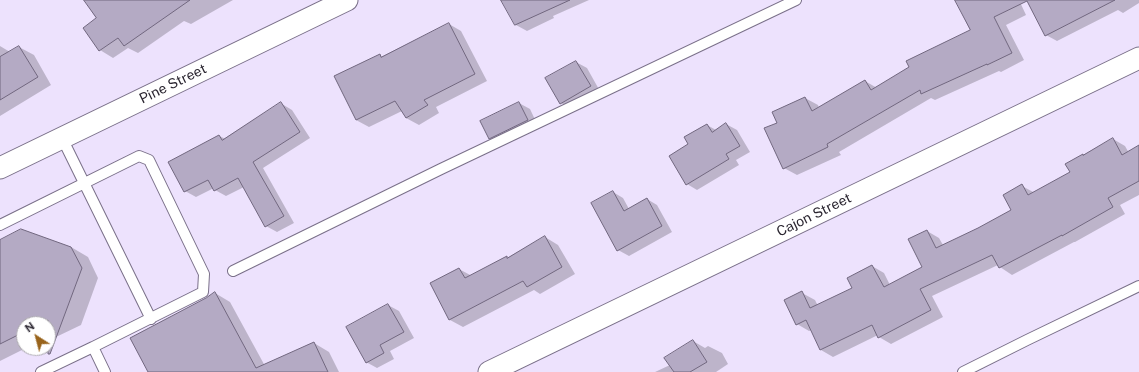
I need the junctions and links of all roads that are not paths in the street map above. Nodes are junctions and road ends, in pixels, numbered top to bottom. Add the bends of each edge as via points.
1 (347, 0) edge
2 (796, 0) edge
3 (1139, 58) edge
4 (62, 138) junction
5 (0, 168) edge
6 (84, 183) junction
7 (0, 225) edge
8 (233, 271) dead end
9 (1139, 286) edge
10 (151, 319) junction
11 (93, 347) junction
12 (41, 372) edge
13 (105, 372) edge
14 (489, 372) edge
15 (963, 372) edge

1 - 4 street, Pine Street
2 - 8 lane via 448,165
3 - 14 street, Cajon Street
4 - 5 street, Pine Street
4 - 6 lane
6 - 7 lane
6 - 10 lane
6 - 10 lane via 139,156 149,160 204,274 203,292
9 - 15 lane
10 - 11 lane
11 - 12 lane
11 - 13 lane

